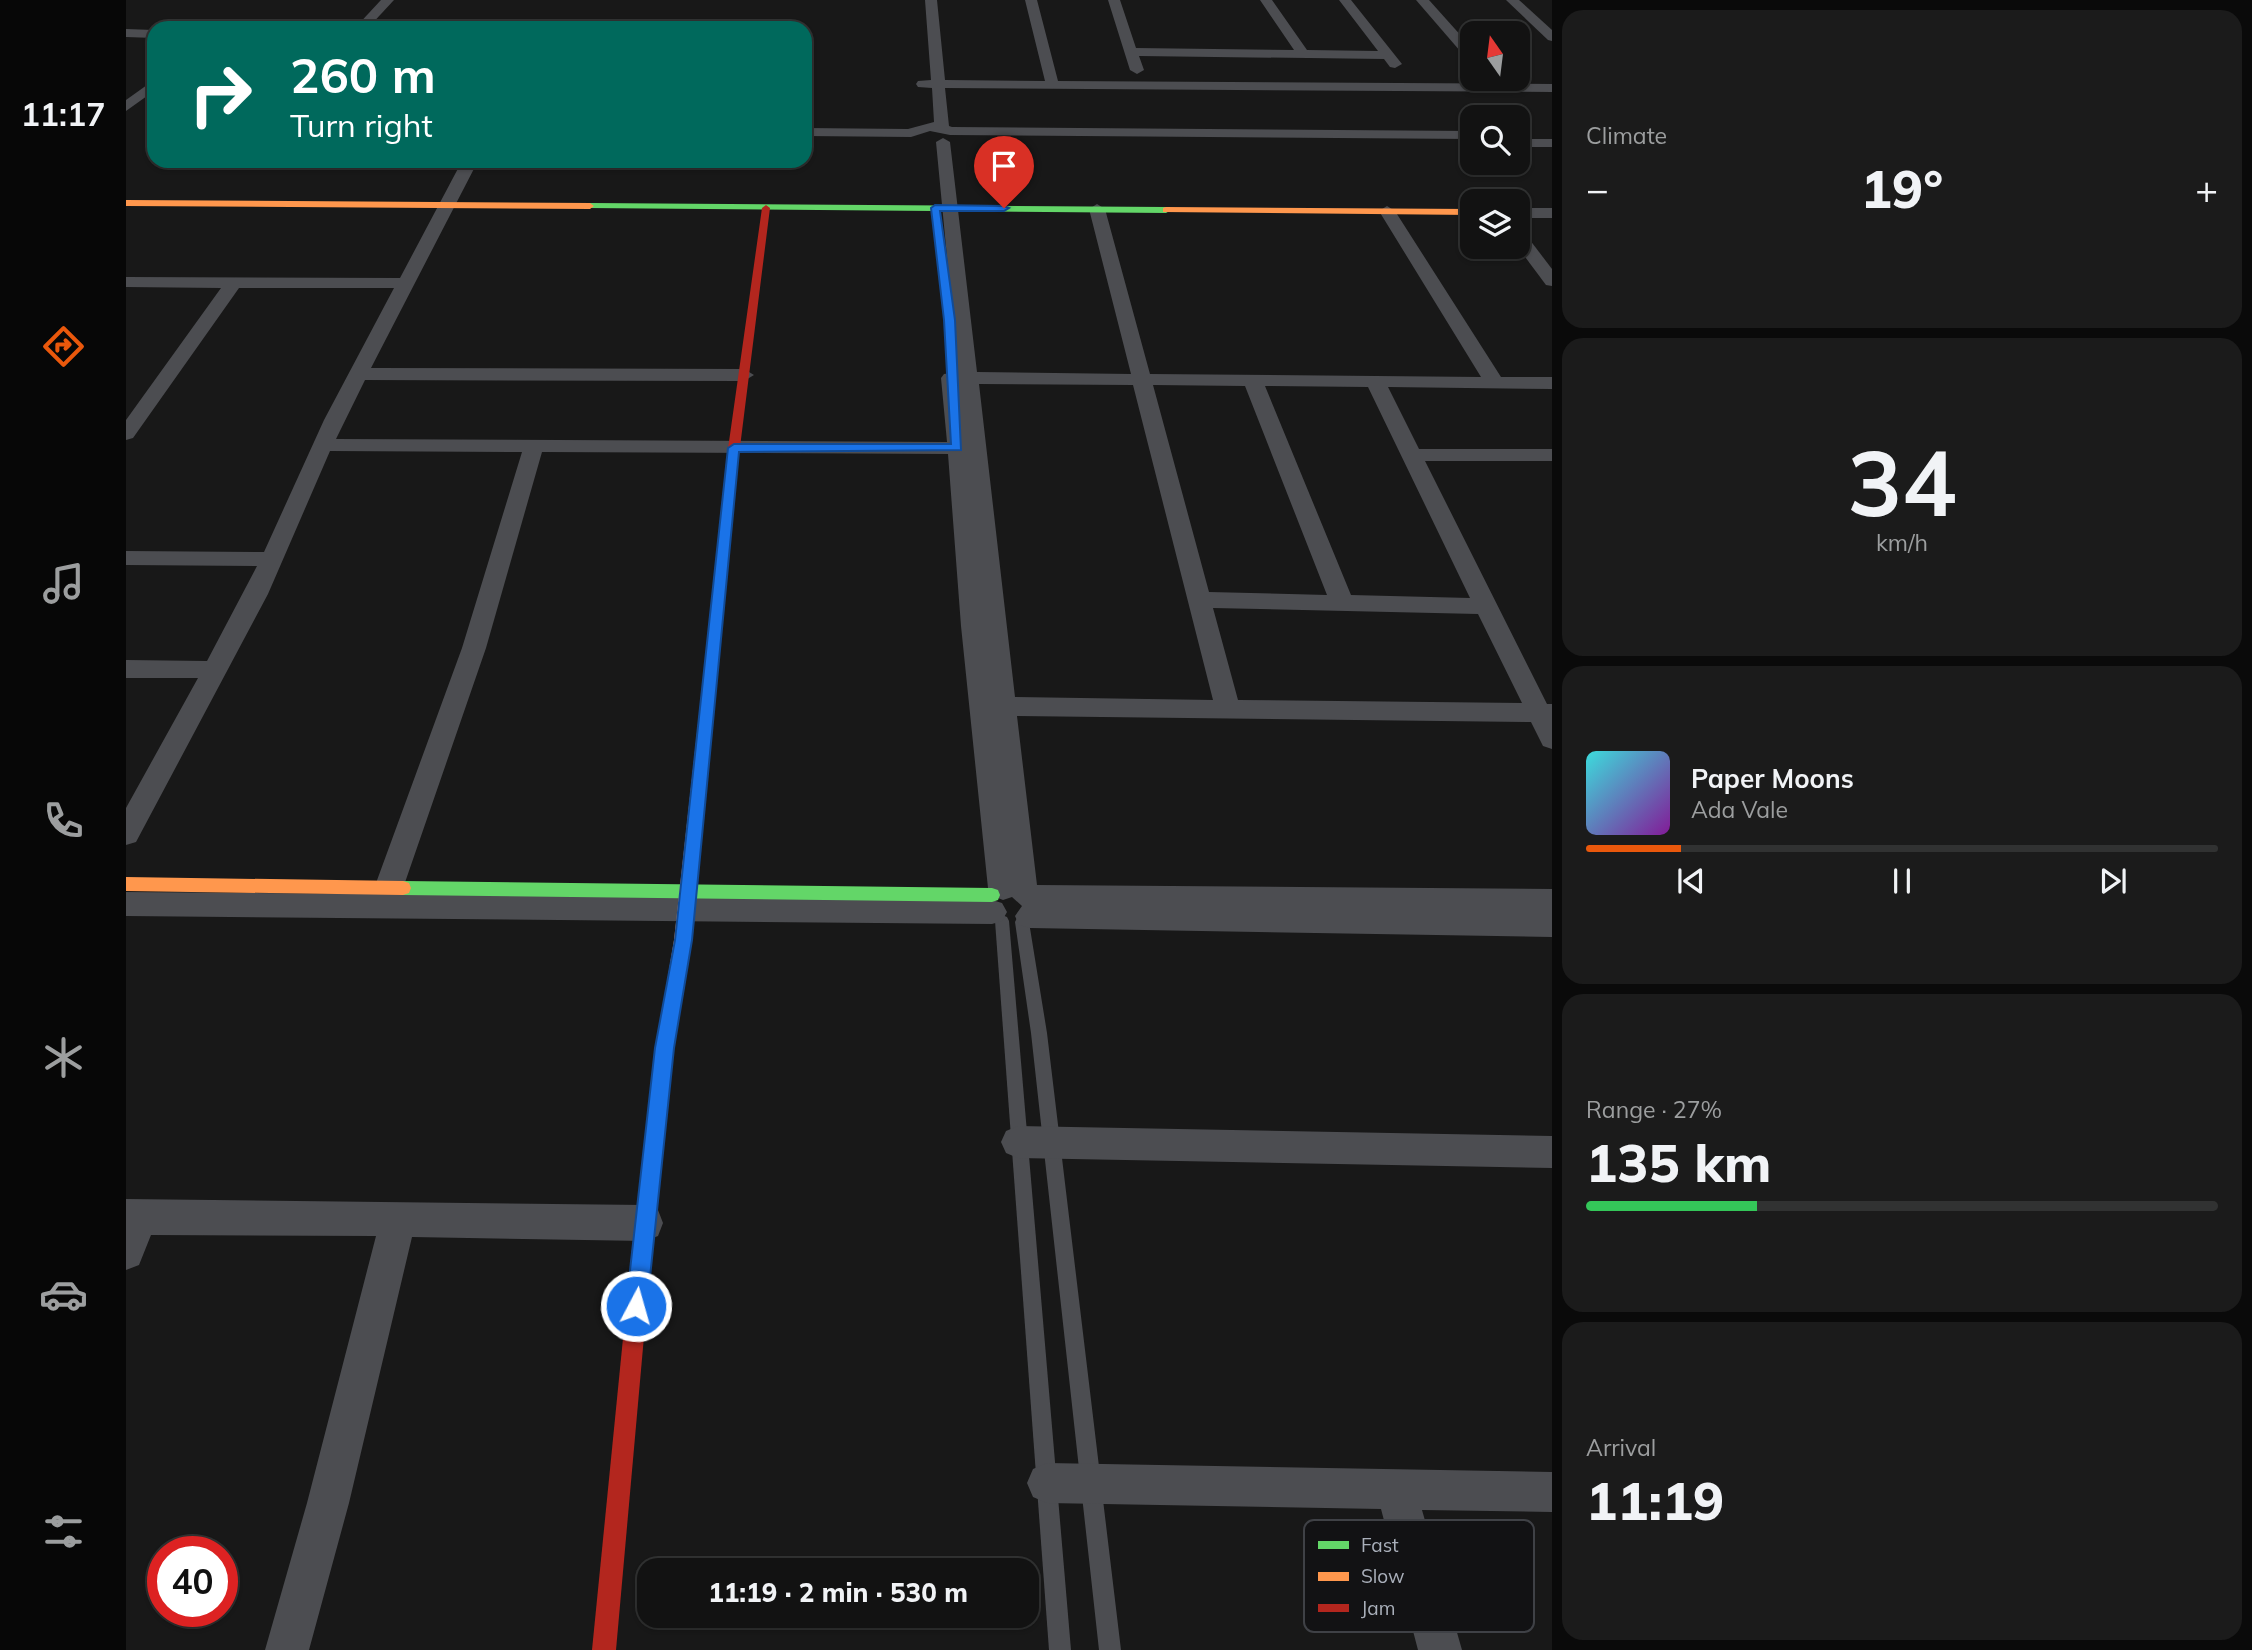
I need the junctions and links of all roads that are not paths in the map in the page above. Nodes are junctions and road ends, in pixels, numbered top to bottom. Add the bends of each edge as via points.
1 (387, 0) edge
2 (931, 0) edge
3 (1031, 0) edge
4 (1114, 0) edge
5 (1266, 0) edge
6 (1345, 0) edge
7 (1422, 0) edge
8 (1512, 0) edge
9 (367, 21) edge
10 (126, 33) edge
11 (147, 34) edge
12 (1552, 37) edge
13 (1460, 43) edge
14 (1131, 52) junction
15 (1303, 54) junction
16 (1388, 55) junction
17 (922, 84) dead end
18 (938, 85) junction
19 (1460, 85) edge
20 (1053, 86) junction
21 (1142, 86) junction
22 (1530, 86) edge
23 (1414, 88) junction
24 (1552, 88) edge
25 (147, 90) edge
26 (126, 107) edge
27 (812, 132) edge
28 (932, 133) junction
29 (1460, 135) edge
30 (1530, 135) edge
31 (1552, 136) edge
32 (812, 140) edge
33 (1530, 143) edge
34 (1552, 143) edge
35 (1460, 144) edge
36 (466, 168) edge
37 (126, 202) edge
38 (447, 206) junction
39 (766, 208) junction
40 (943, 208) junction
41 (1097, 209) junction
42 (1387, 211) junction
43 (1460, 212) edge
44 (1530, 213) edge
45 (1552, 213) edge
46 (1530, 251) edge
47 (1552, 281) edge
48 (126, 282) edge
49 (233, 282) junction
50 (406, 283) junction
51 (358, 374) junction
52 (744, 374) junction
53 (961, 378) junction
54 (1142, 380) junction
55 (1253, 381) junction
56 (1376, 383) junction
57 (1495, 383) junction
58 (1552, 383) edge
59 (126, 434) edge
60 (323, 445) junction
61 (534, 446) junction
62 (734, 448) junction
63 (967, 448) junction
64 (1411, 454) junction
65 (1549, 460) edge
66 (126, 558) edge
67 (272, 559) junction
68 (1200, 600) junction
69 (1342, 603) junction
70 (1486, 606) junction
71 (126, 669) edge
72 (213, 670) junction
73 (993, 706) junction
74 (1228, 709) junction
75 (1546, 713) edge
76 (1552, 739) edge
77 (126, 834) edge
78 (126, 884) edge
79 (386, 897) junction
80 (687, 901) junction
81 (1552, 901) edge
82 (126, 904) edge
83 (1012, 905) junction
84 (1552, 925) edge
85 (1017, 1142) junction
86 (1052, 1143) junction
87 (1552, 1152) edge
88 (133, 1217) edge
89 (398, 1219) junction
90 (645, 1223) junction
91 (126, 1252) edge
92 (1047, 1483) junction
93 (1091, 1483) junction
94 (1396, 1489) junction
95 (1552, 1492) edge
96 (1404, 1520) edge
97 (1435, 1632) edge
98 (287, 1650) edge
99 (604, 1650) edge
100 (1060, 1650) edge
101 (1110, 1650) edge
102 (1440, 1650) edge

1 - 9 street
2 - 18 street
3 - 20 street
4 - 14 street
5 - 15 street
6 - 16 street
7 - 13 street
8 - 12 street
10 - 11 street
14 - 15 street
14 - 21 street
15 - 16 street
16 - 23 street
17 - 18 street
18 - 20 street
18 - 28 street
19 - 23 street
20 - 21 street
21 - 23 street
22 - 24 street
25 - 26 street
27 - 28 street
28 - 29 street
28 - 32 street
28 - 35 street
28 - 40 street
30 - 31 street
33 - 34 street
36 - 38 street
37 - 38 street
38 - 39 street
38 - 50 street
39 - 40 street
39 - 52 street
40 - 41 street
40 - 53 street via 949,320
41 - 42 street
41 - 54 street
42 - 43 street
42 - 57 street
44 - 45 street
46 - 47 street
48 - 49 street
49 - 50 street
49 - 59 street
50 - 51 street
51 - 52 street
51 - 60 street
52 - 62 street
53 - 54 street
53 - 63 street
54 - 55 street
54 - 68 street
55 - 56 street
55 - 69 street
56 - 57 street
56 - 64 street
57 - 58 street
60 - 61 street
60 - 67 street
61 - 62 street
61 - 79 street via 474,648
62 - 63 street
62 - 80 street
63 - 73 street
64 - 65 street
64 - 70 street
66 - 67 street
67 - 72 street
68 - 69 street
68 - 74 street
69 - 70 street
70 - 75 street
71 - 72 street
72 - 77 street
73 - 74 street
73 - 83 street
74 - 75 street
75 - 76 street
78 - 79 street
79 - 80 street
79 - 82 street
80 - 83 street
80 - 90 street
81 - 83 street
83 - 84 street
83 - 85 lane
83 - 86 lane
85 - 86 street
85 - 92 lane
86 - 87 street
86 - 93 lane
88 - 89 street
88 - 91 street
89 - 90 street
89 - 98 street
90 - 99 street
92 - 93 street
92 - 100 lane
93 - 94 street
93 - 101 lane
94 - 95 street
94 - 96 street
97 - 102 street

